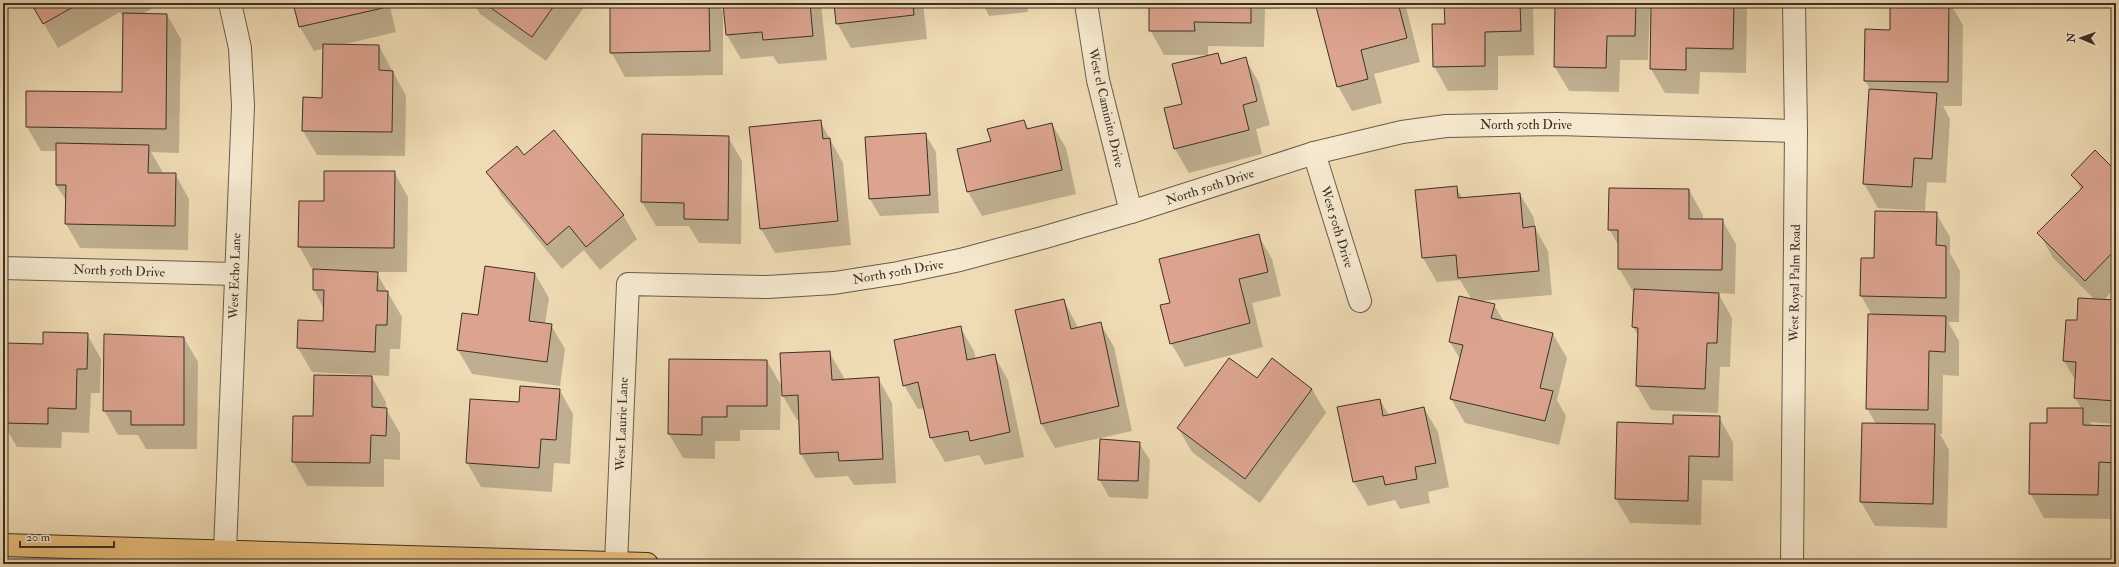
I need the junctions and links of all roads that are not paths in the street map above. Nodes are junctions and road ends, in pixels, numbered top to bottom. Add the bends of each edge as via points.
1 (230, 3) edge
2 (1086, 3) edge
3 (1794, 3) edge
4 (1796, 130) junction
5 (1314, 153) junction
6 (1131, 212) junction
7 (3, 268) edge
8 (235, 274) junction
9 (628, 284) joint
10 (1360, 301) dead end
11 (3, 545) edge
12 (225, 551) junction
13 (616, 563) edge
14 (647, 564) edge
15 (1792, 564) edge

1 - 8 street, West Echo Lane via 240,48 243,106
2 - 6 street, West el Caminito Drive via 1098,80
3 - 4 street, West Royal Palm Road
4 - 5 street, North 50th Drive via 1557,124 1446,126 1402,132
4 - 15 street, West Royal Palm Road
5 - 6 street, North 50th Drive
5 - 10 street, West 50th Drive
6 - 9 street, North 50th Drive via 960,260 834,283 767,288
7 - 8 street, North 50th Drive
8 - 12 street, West Echo Lane
9 - 13 street, West Laurie Lane
11 - 12 main road
12 - 13 main road
13 - 14 main road

